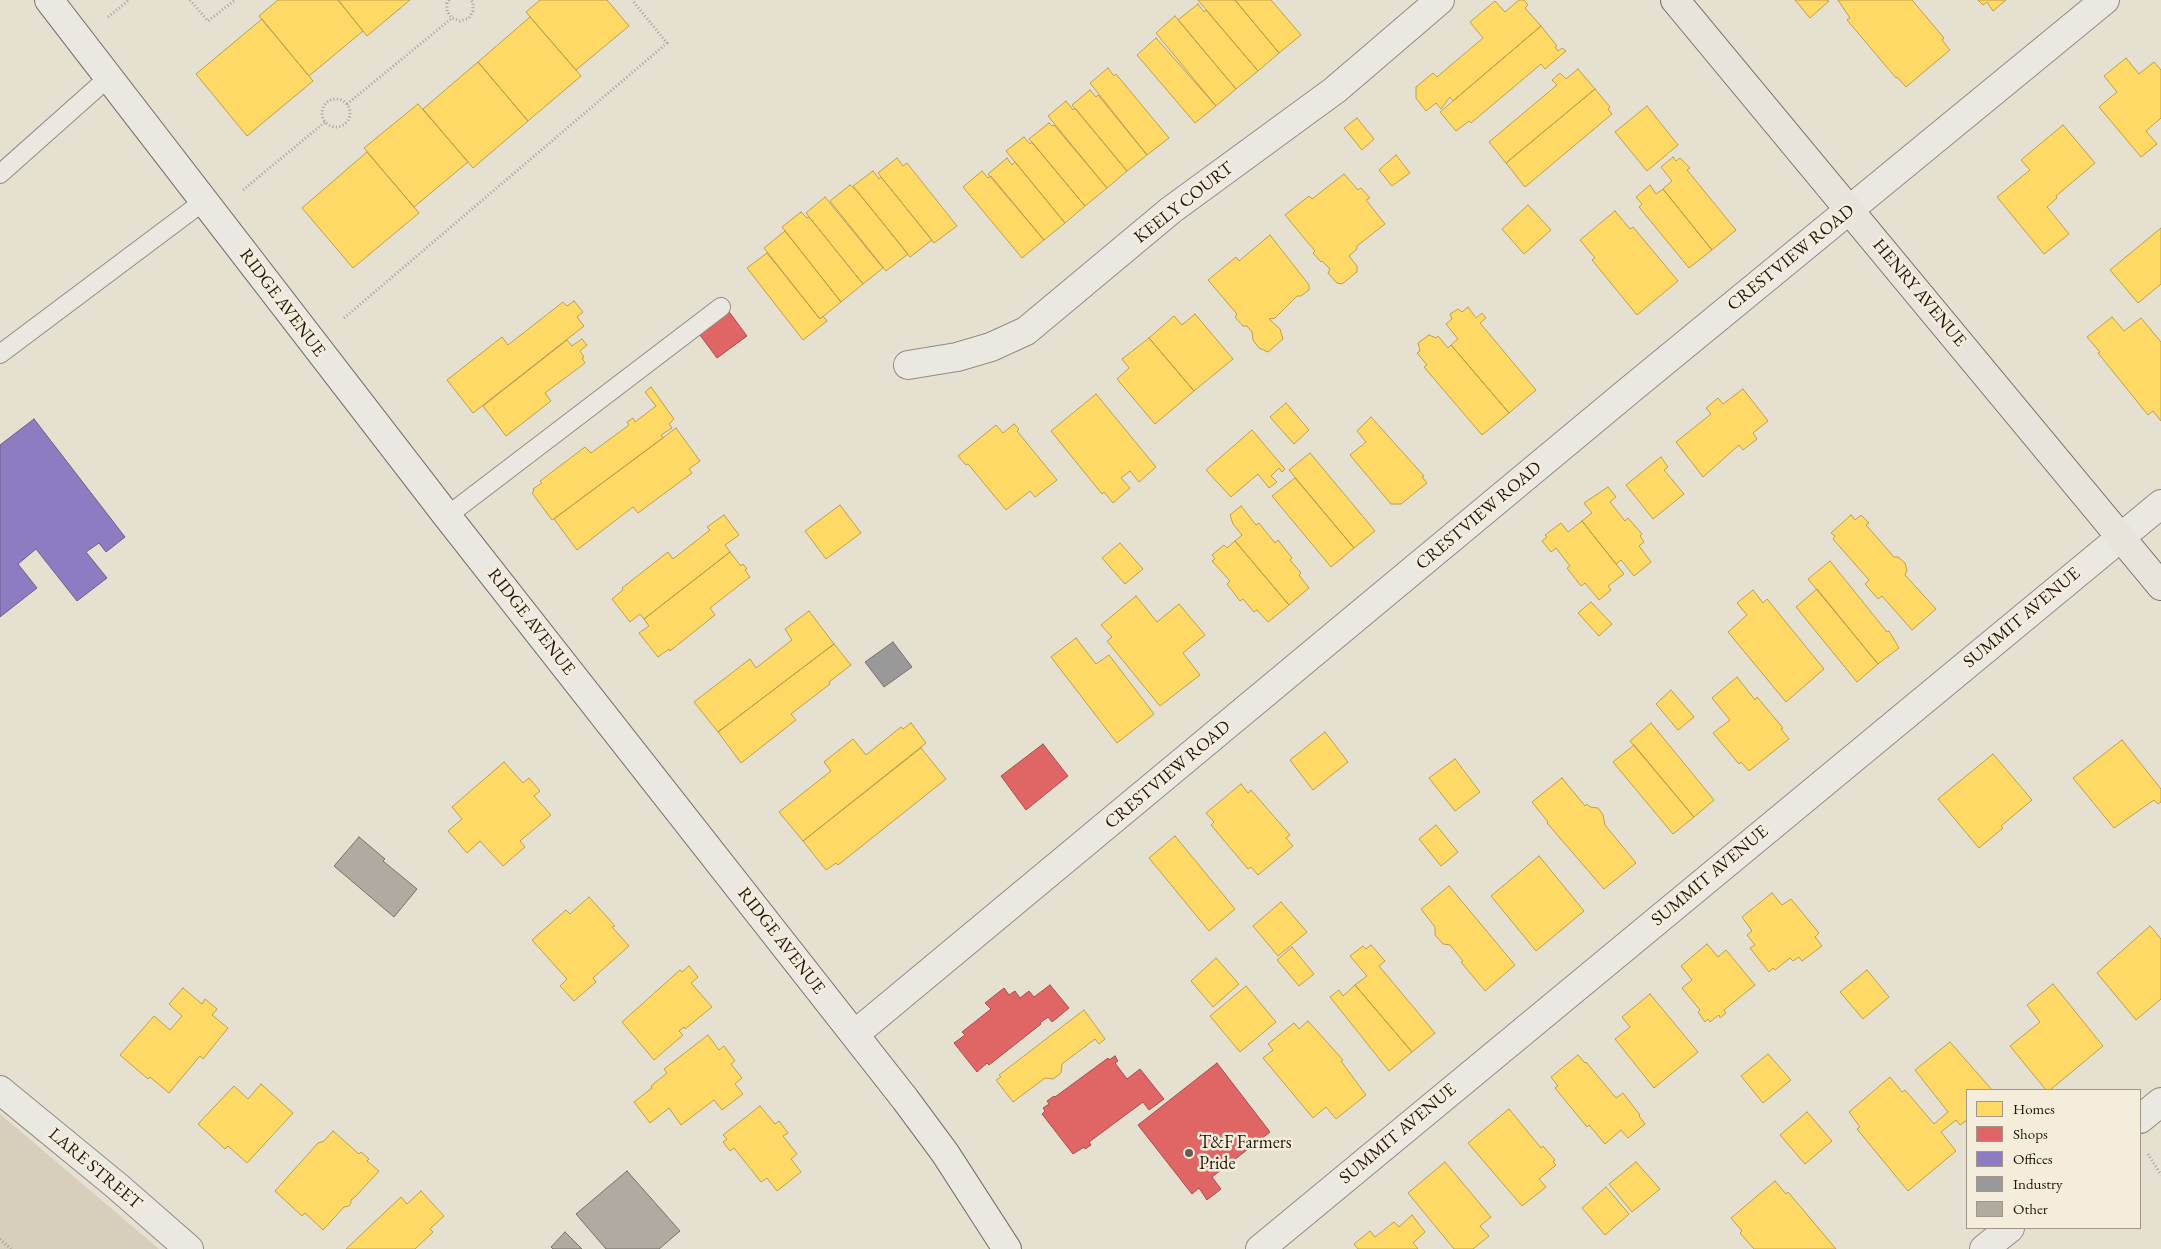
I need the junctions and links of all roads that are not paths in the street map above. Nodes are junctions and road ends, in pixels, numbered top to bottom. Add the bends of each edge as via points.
1 (49, 0) edge
2 (1440, 0) edge
3 (1675, 0) edge
4 (2105, 0) edge
5 (109, 77) junction
6 (0, 174) edge
7 (204, 201) junction
8 (1850, 210) junction
9 (721, 307) dead end
10 (0, 354) edge
11 (908, 365) dead end
12 (2161, 504) edge
13 (447, 516) junction
14 (2121, 536) junction
15 (2161, 586) edge
16 (855, 1034) junction
17 (0, 1090) edge
18 (2161, 1102) edge
19 (2141, 1118) edge
20 (2009, 1229) edge
21 (189, 1249) edge
22 (1007, 1249) edge
23 (1260, 1249) edge
24 (1984, 1249) edge

1 - 5 street, RIDGE AVENUE
2 - 11 street, KEELY COURT via 1335,90 1171,210 1026,331 991,347
3 - 8 main road, HENRY AVENUE
4 - 8 street, CRESTVIEW ROAD
5 - 6 lane
5 - 7 street, RIDGE AVENUE
7 - 10 lane
7 - 13 street, RIDGE AVENUE
8 - 14 main road, HENRY AVENUE
8 - 16 street, CRESTVIEW ROAD
9 - 13 lane
12 - 14 street, SUMMIT AVENUE
13 - 16 street, RIDGE AVENUE
14 - 15 main road, HENRY AVENUE
14 - 23 street, SUMMIT AVENUE
16 - 22 street, RIDGE AVENUE via 939,1146
17 - 21 street, LARE STREET
18 - 19 street
20 - 24 street

